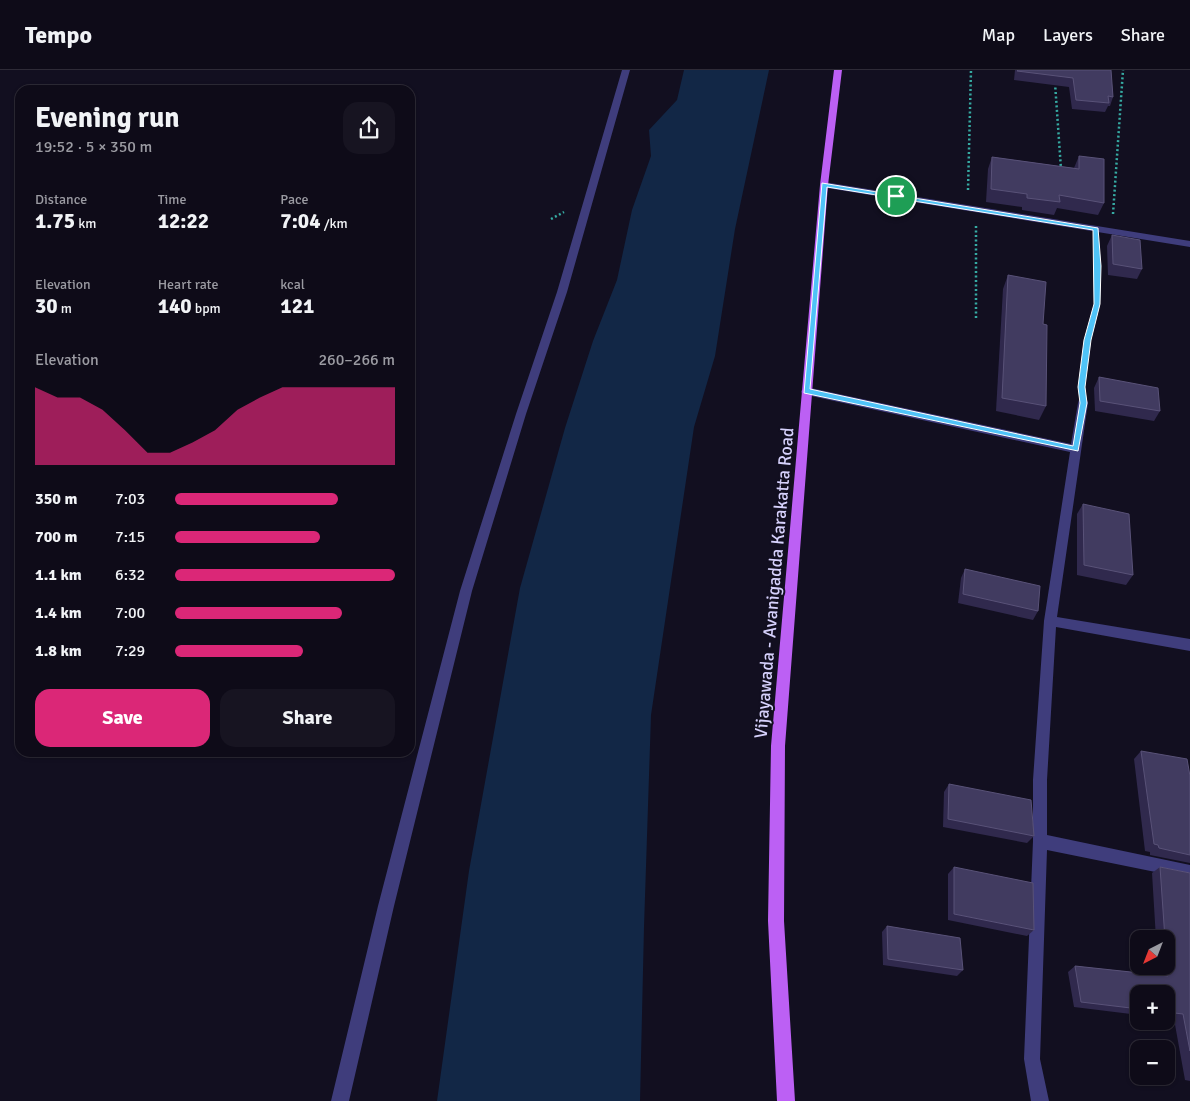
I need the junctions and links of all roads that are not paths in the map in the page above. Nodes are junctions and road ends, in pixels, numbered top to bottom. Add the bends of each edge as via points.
1 (626, 70) edge
2 (838, 70) edge
3 (824, 185) junction
4 (1190, 244) edge
5 (806, 391) junction
6 (1083, 403) road end
7 (1076, 449) junction
8 (1050, 621) junction
9 (1190, 645) edge
10 (1040, 841) junction
11 (1190, 872) edge
12 (340, 1101) edge
13 (786, 1101) edge
14 (1040, 1101) edge

1 - 12 street via 562,292 466,591
2 - 3 main road, Vijayawada - Avanigadda Karakatta Road
3 - 4 street
3 - 5 main road, Vijayawada - Avanigadda Karakatta Road
5 - 7 street
5 - 13 main road, Vijayawada - Avanigadda Karakatta Road via 778,746 776,921
6 - 7 street
7 - 8 street
8 - 9 street
8 - 10 street via 1040,780
10 - 11 street
10 - 14 street via 1032,1059

